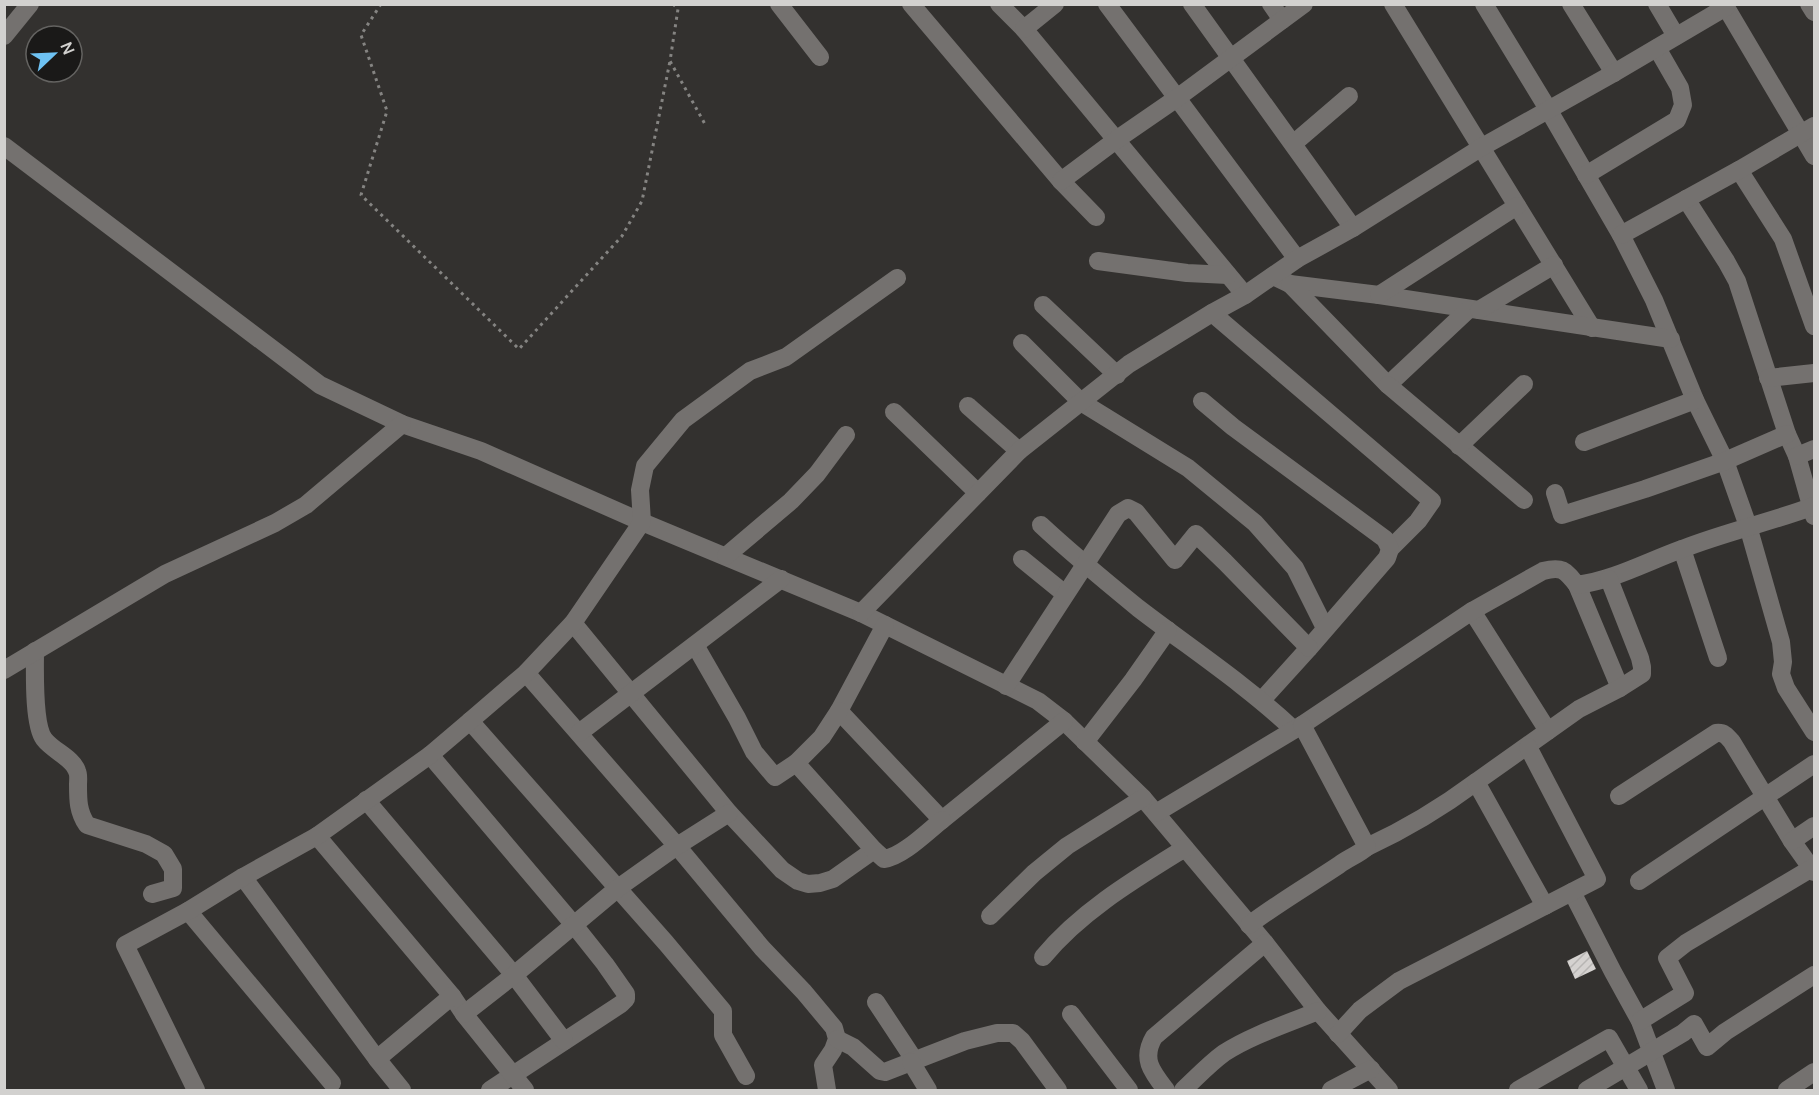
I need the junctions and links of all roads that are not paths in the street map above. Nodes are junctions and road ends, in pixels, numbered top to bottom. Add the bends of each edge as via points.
1 (30, 4) edge
2 (779, 4) edge
3 (911, 4) edge
4 (999, 4) edge
5 (1055, 4) edge
6 (1107, 4) edge
7 (1192, 4) edge
8 (1271, 4) edge
9 (1304, 4) edge
10 (1393, 4) edge
11 (1484, 4) edge
12 (1571, 4) edge
13 (1657, 4) edge
14 (1809, 4) edge
15 (1725, 6) edge
16 (1815, 12) edge
17 (1282, 20) junction
18 (1024, 28) junction
19 (4, 36) edge
20 (1676, 36) junction
21 (1658, 48) junction
22 (820, 57) dead end
23 (1230, 58) junction
24 (1614, 73) junction
25 (1349, 96) dead end
26 (1177, 98) junction
27 (1548, 109) junction
28 (1808, 130) edge
29 (1116, 140) junction
30 (1293, 144) junction
31 (4, 146) edge
32 (1482, 147) junction
33 (1815, 156) edge
34 (1739, 170) junction
35 (1586, 175) junction
36 (1061, 181) junction
37 (1686, 199) junction
38 (1517, 206) junction
39 (1096, 217) dead end
40 (1353, 228) junction
41 (1621, 235) junction
42 (1297, 259) junction
43 (1098, 261) dead end
44 (1554, 265) junction
45 (1228, 275) junction
46 (1273, 276) junction
47 (897, 278) dead end
48 (1290, 284) junction
49 (1379, 295) junction
50 (1245, 296) junction
51 (1043, 305) dead end
52 (1473, 310) junction
53 (1212, 313) junction
54 (1815, 326) edge
55 (1592, 328) junction
56 (1671, 339) junction
57 (1022, 343) dead end
58 (1815, 373) edge
59 (1117, 375) junction
60 (1768, 378) junction
61 (1524, 384) dead end
62 (1388, 385) junction
63 (1695, 400) junction
64 (1202, 401) dead end
65 (1081, 402) junction
66 (968, 406) dead end
67 (894, 412) dead end
68 (402, 424) junction
69 (1787, 434) junction
70 (846, 435) dead end
71 (1584, 442) dead end
72 (1459, 446) junction
73 (1815, 449) edge
74 (1019, 451) junction
75 (1797, 456) junction
76 (1725, 461) junction
77 (978, 493) junction
78 (1555, 494) dead end
79 (1524, 500) dead end
80 (1814, 509) edge
81 (642, 522) junction
82 (1041, 525) dead end
83 (1748, 526) junction
84 (1390, 549) junction
85 (1682, 549) junction
86 (726, 556) junction
87 (1022, 559) dead end
88 (1085, 565) junction
89 (781, 579) junction
90 (1609, 579) junction
91 (1576, 585) junction
92 (1065, 594) junction
93 (1472, 611) junction
94 (861, 613) junction
95 (573, 623) junction
96 (885, 625) junction
97 (1325, 628) junction
98 (1168, 630) junction
99 (695, 645) junction
100 (1309, 648) junction
101 (35, 651) junction
102 (1718, 658) dead end
103 (4, 670) edge
104 (526, 672) junction
105 (1006, 686) junction
106 (1620, 688) junction
107 (631, 693) junction
108 (1262, 700) junction
109 (838, 711) junction
110 (470, 721) junction
111 (1064, 721) junction
112 (1298, 727) junction
113 (1548, 732) junction
114 (1815, 732) edge
115 (579, 733) junction
116 (1085, 742) junction
117 (1528, 747) junction
118 (430, 755) junction
119 (796, 763) junction
120 (1815, 764) edge
121 (1476, 782) junction
122 (1619, 795) dead end
123 (1143, 798) junction
124 (1765, 798) junction
125 (366, 800) junction
126 (729, 813) junction
127 (1156, 813) junction
128 (942, 820) junction
129 (1815, 826) edge
130 (317, 836) junction
131 (1792, 841) junction
132 (677, 846) junction
133 (1367, 847) junction
134 (1185, 848) junction
135 (874, 850) junction
136 (1813, 870) edge
137 (243, 877) junction
138 (1639, 881) dead end
139 (618, 888) junction
140 (1572, 892) junction
141 (152, 894) dead end
142 (1545, 906) junction
143 (188, 911) junction
144 (990, 916) dead end
145 (574, 925) junction
146 (1249, 925) junction
147 (1265, 943) junction
148 (1043, 957) dead end
149 (514, 975) junction
150 (1815, 975) edge
151 (452, 996) junction
152 (876, 1002) dead end
153 (1318, 1011) junction
154 (464, 1014) junction
155 (1071, 1014) dead end
156 (1640, 1021) junction
157 (1338, 1034) junction
158 (837, 1039) junction
159 (564, 1041) junction
160 (1652, 1052) junction
161 (377, 1059) junction
162 (913, 1061) junction
163 (1625, 1068) junction
164 (1371, 1069) junction
165 (1815, 1072) edge
166 (746, 1076) dead end
167 (332, 1083) dead end
168 (519, 1083) edge
169 (1658, 1087) edge
170 (196, 1090) edge
171 (402, 1090) edge
172 (490, 1090) edge
173 (827, 1090) edge
174 (927, 1090) edge
175 (1058, 1090) edge
176 (1130, 1090) edge
177 (1166, 1090) edge
178 (1183, 1090) edge
179 (1331, 1090) edge
180 (1389, 1090) edge
181 (1518, 1090) edge
182 (1587, 1090) edge
183 (1639, 1090) edge
184 (1786, 1090) edge

1 - 19 street
2 - 22 street
3 - 36 street
4 - 18 street
5 - 18 street
6 - 26 street
7 - 23 street
8 - 17 street
9 - 17 street
10 - 32 street
11 - 27 street
12 - 24 street
13 - 20 street
14 - 16 street
15 - 20 street
15 - 28 street
17 - 23 street
18 - 29 street
20 - 21 street
21 - 24 street
21 - 35 street via 1680,88 1683,105 1677,120
23 - 26 street
23 - 30 street
24 - 27 street
25 - 30 street
26 - 29 street
26 - 42 street
27 - 32 street
27 - 35 street
28 - 33 street
28 - 34 street
29 - 36 street
29 - 45 street
30 - 40 street
31 - 68 street via 320,385
32 - 38 street
32 - 40 street
34 - 37 street
34 - 54 street via 1783,238
35 - 41 street
36 - 39 street
37 - 41 street
37 - 60 street via 1737,281
38 - 44 street
38 - 49 street
40 - 42 street
41 - 56 street
42 - 46 street
43 - 45 street
44 - 52 street
44 - 55 street
45 - 50 street
46 - 48 street
46 - 50 street
47 - 81 street via 786,357 750,370 684,420 645,466 640,490
48 - 49 street
48 - 62 street
49 - 52 street
50 - 53 street
51 - 59 street
52 - 55 street
52 - 62 street
53 - 59 street
53 - 84 street via 1432,501
55 - 56 street
56 - 63 street
57 - 65 street
58 - 60 street
59 - 65 street
60 - 69 street
61 - 72 street
62 - 72 street
63 - 71 street
63 - 76 street
64 - 84 street via 1386,539
65 - 74 street
65 - 97 street via 1188,468 1255,523 1295,568
66 - 74 street
67 - 77 street
68 - 81 street via 481,451
68 - 101 street via 306,505 165,574
69 - 75 street
69 - 76 street
70 - 86 street via 791,501
72 - 79 street
73 - 75 street
74 - 77 street
75 - 80 street
76 - 78 street via 1562,515
76 - 83 street
77 - 94 street
80 - 83 street
81 - 86 street
81 - 95 street
82 - 88 street
83 - 85 street
83 - 114 street via 1781,642 1781,674
84 - 97 street via 1387,558
85 - 90 street
85 - 102 street
86 - 89 street
87 - 92 street
88 - 92 street
88 - 98 street
88 - 100 street via 1118,514 1128,508 1136,512 1175,560 1196,534
89 - 94 street
89 - 99 street
90 - 91 street
90 - 106 street via 1642,667 1642,674
91 - 93 street via 1567,572 1556,567 1543,570
91 - 106 street
92 - 105 street
93 - 112 street
93 - 113 street
94 - 96 street
95 - 104 street
95 - 107 street
96 - 105 street
96 - 109 street
97 - 100 street
98 - 108 street
98 - 116 street
99 - 107 street
99 - 119 street via 754,752 775,777
100 - 108 street
101 - 103 street
101 - 141 street via 42,737 72,761 78,772 78,804 87,825 146,844 164,854 173,869 173,888
104 - 110 street
104 - 115 street
105 - 111 street via 1038,701
106 - 113 street via 1579,709
107 - 115 street
107 - 126 street
108 - 112 street
109 - 119 street via 822,737
109 - 128 street
110 - 118 street
110 - 139 street
111 - 116 street
111 - 128 street
112 - 127 street
112 - 133 street
113 - 117 street
115 - 132 street
116 - 123 street
117 - 121 street
117 - 140 street via 1598,879
118 - 125 street
118 - 145 street
119 - 135 street
120 - 124 street
121 - 133 street via 1404,830
121 - 142 street
122 - 124 street via 1720,733 1732,742
123 - 127 street
123 - 144 street via 1067,846
124 - 131 street
124 - 138 street
125 - 130 street
125 - 149 street
126 - 132 street
126 - 135 street via 782,870 808,884 833,879
127 - 134 street
128 - 135 street via 890,858
129 - 131 street
130 - 137 street
130 - 151 street
131 - 136 street
132 - 139 street
132 - 158 street via 834,1028
133 - 146 street
134 - 146 street
134 - 148 street via 1074,924
136 - 156 street via 1686,943 1667,958 1685,993
137 - 143 street
137 - 161 street
139 - 145 street
139 - 166 street via 723,1011 723,1035
140 - 142 street
140 - 156 street
142 - 157 street via 1399,981 1360,1010
143 - 167 street
143 - 170 street via 125,945
145 - 149 street
145 - 159 street via 623,988 626,999
146 - 147 street
147 - 153 street
147 - 177 street via 1154,1037 1146,1055 1153,1074
149 - 154 street
149 - 159 street
150 - 160 street via 1707,1047 1694,1024
151 - 154 street
151 - 161 street
152 - 162 street
153 - 157 street
153 - 178 street via 1242,1043 1207,1067
154 - 168 street
155 - 176 street
156 - 160 street
157 - 164 street
158 - 162 street via 854,1047 880,1071
158 - 173 street via 823,1065
159 - 168 street
160 - 163 street
160 - 169 street
161 - 171 street
162 - 174 street
162 - 175 street via 965,1041 1013,1034
163 - 181 street via 1609,1038
163 - 182 street
163 - 183 street
164 - 179 street
164 - 180 street
165 - 184 street
168 - 172 street

